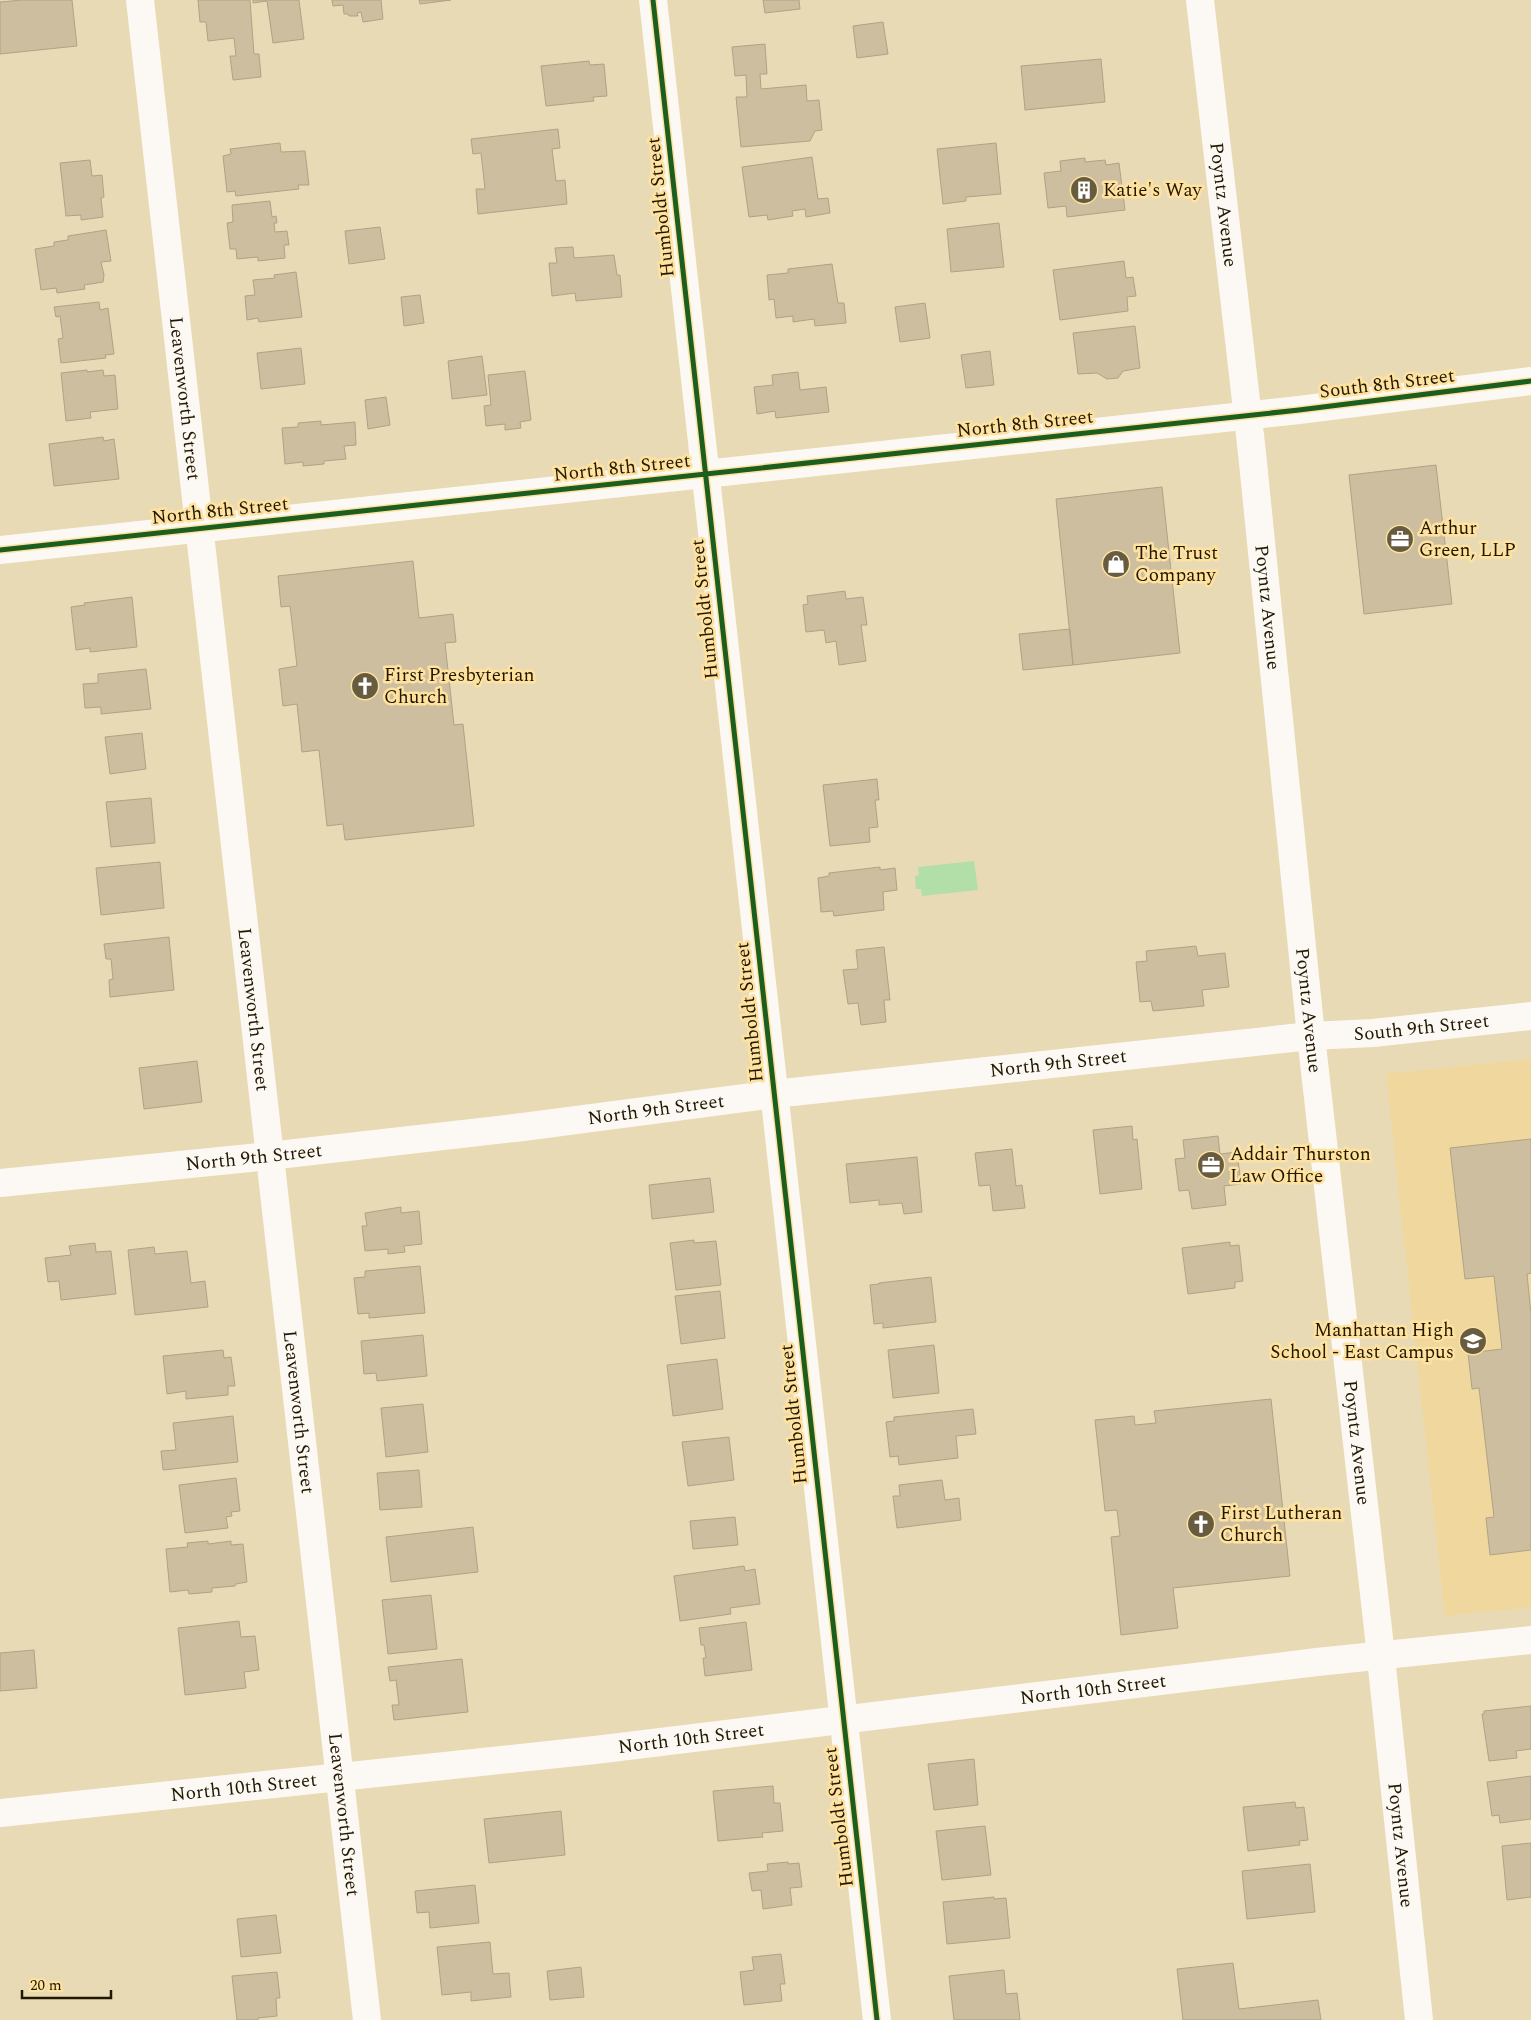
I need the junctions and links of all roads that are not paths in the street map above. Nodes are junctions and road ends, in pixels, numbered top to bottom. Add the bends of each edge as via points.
1 (140, 0) edge
2 (653, 0) edge
3 (1200, 0) edge
4 (1531, 381) edge
5 (1248, 416) junction
6 (706, 474) junction
7 (199, 528) junction
8 (0, 550) edge
9 (1531, 1016) edge
10 (1311, 1036) junction
11 (774, 1094) junction
12 (269, 1156) junction
13 (0, 1183) edge
14 (1531, 1640) edge
15 (1381, 1655) junction
16 (843, 1720) junction
17 (340, 1778) junction
18 (0, 1813) edge
19 (367, 2020) edge
20 (877, 2020) edge
21 (1418, 2020) edge

1 - 7 street, Leavenworth Street
2 - 6 street, Humboldt Street
3 - 5 street, Poyntz Avenue
4 - 5 street, South 8th Street
5 - 6 street, North 8th Street
5 - 10 street, Poyntz Avenue
6 - 7 street, North 8th Street
6 - 11 street, Humboldt Street
7 - 8 street, North 8th Street
7 - 12 street, Leavenworth Street
9 - 10 street, South 9th Street via 1373,1034
10 - 11 street, North 9th Street
10 - 15 street, Poyntz Avenue
11 - 12 street, North 9th Street
11 - 16 street, Humboldt Street
12 - 13 street, North 9th Street
12 - 17 street, Leavenworth Street
14 - 15 street, North 10th Street
15 - 16 street, North 10th Street
15 - 21 street, Poyntz Avenue
16 - 17 street, North 10th Street
16 - 20 street, Humboldt Street
17 - 18 street, North 10th Street
17 - 19 street, Leavenworth Street

